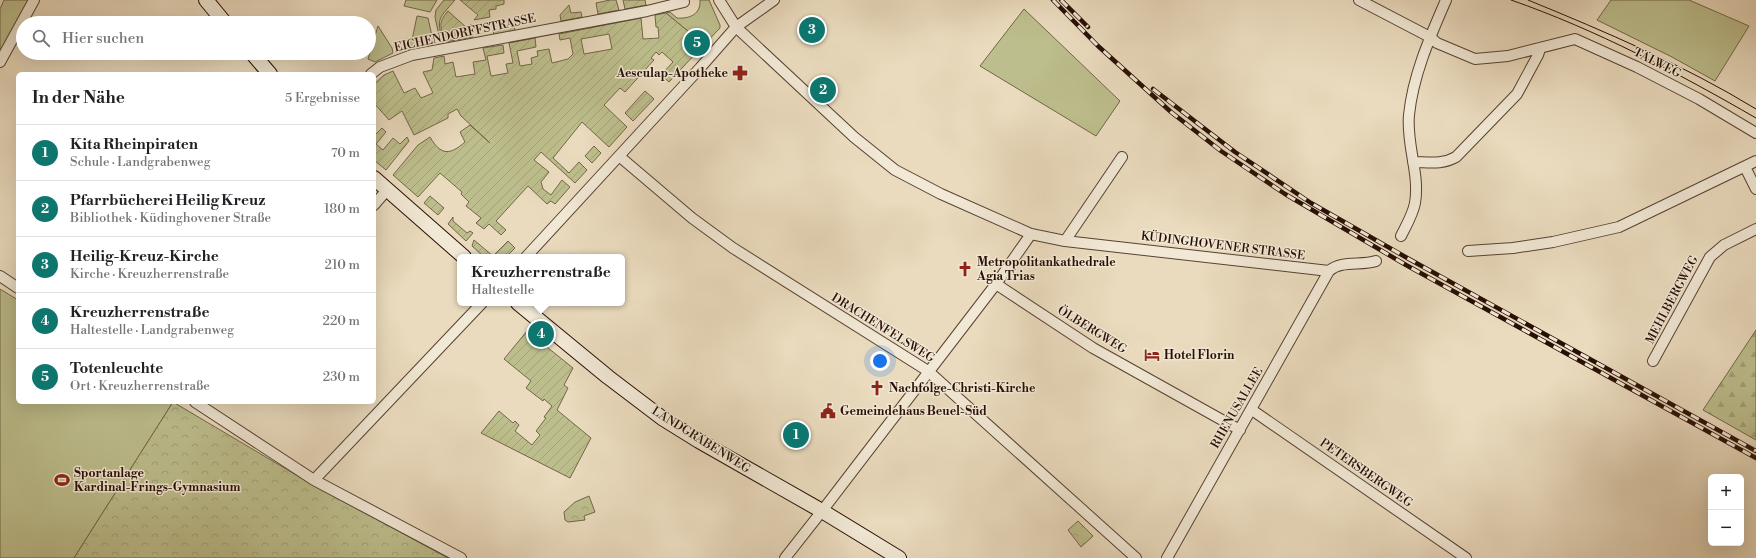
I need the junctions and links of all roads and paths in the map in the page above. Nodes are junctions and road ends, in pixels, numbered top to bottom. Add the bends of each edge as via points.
1 (34, 0) edge
2 (206, 0) edge
3 (719, 0) edge
4 (774, 0) edge
5 (1359, 0) edge
6 (1446, 0) edge
7 (684, 2) dead end
8 (25, 16) edge
9 (220, 16) edge
10 (736, 27) junction
11 (16, 33) edge
12 (1430, 37) junction
13 (1540, 49) junction
14 (258, 60) edge
15 (0, 62) edge
16 (268, 72) edge
17 (374, 72) edge
18 (1756, 133) edge
19 (619, 156) junction
20 (1122, 157) dead end
21 (1756, 161) edge
22 (1413, 162) junction
23 (1745, 167) junction
24 (376, 180) edge
25 (1756, 189) edge
26 (387, 190) junction
27 (376, 203) edge
28 (1756, 230) edge
29 (1030, 234) junction
30 (1401, 236) dead end
31 (1065, 241) junction
32 (1468, 251) dead end
33 (461, 254) edge
34 (529, 254) edge
35 (1376, 261) dead end
36 (1329, 271) junction
37 (0, 276) edge
38 (996, 284) junction
39 (16, 287) edge
40 (479, 306) edge
41 (522, 306) edge
42 (1653, 361) dead end
43 (928, 371) junction
44 (198, 404) edge
45 (1252, 410) junction
46 (1240, 430) junction
47 (314, 480) junction
48 (822, 511) junction
49 (462, 558) edge
50 (784, 558) edge
51 (898, 558) edge
52 (1136, 558) edge
53 (1167, 558) edge
54 (1466, 558) edge

1 - 8 street
2 - 9 street
3 - 10 street, KÜDINGHOVENER STRASSE
4 - 10 street
5 - 12 street, TALWEG
6 - 12 street
7 - 17 street, EICHENDORFFSTRASSE via 412,55
10 - 19 street
10 - 29 street, KÜDINGHOVENER STRASSE via 854,138 894,170
11 - 15 street
12 - 13 street, TALWEG via 1437,43 1475,59 1508,56
12 - 22 street via 1418,72 1409,116
13 - 18 street, TALWEG via 1575,39 1699,99
13 - 22 street via 1517,94 1456,157 1448,161
14 - 16 street
19 - 34 street
19 - 43 street, DRACHENFELSWEG via 692,218 733,248
20 - 31 street
21 - 23 street
22 - 30 street via 1415,204
23 - 25 street
23 - 32 street via 1619,226 1553,242
24 - 26 street
26 - 27 street
26 - 33 street
28 - 42 street, MEHLBERGWEG via 1724,245 1710,257
29 - 31 street, KÜDINGHOVENER STRASSE
29 - 38 street
31 - 36 street, KÜDINGHOVENER STRASSE
35 - 36 street, KÜDINGHOVENER STRASSE via 1338,265
36 - 45 street, RHENUSALLEE
37 - 39 street
38 - 43 street
38 - 46 street, ÖLBERGWEG via 1093,348
40 - 47 street
41 - 48 street, LANDGRABENWEG via 655,413 702,443
43 - 48 street
43 - 52 street, DRACHENFELSWEG
44 - 47 street
45 - 46 street, RHENUSALLEE
45 - 54 street, PETERSBERGWEG
46 - 53 street, RHENUSALLEE
47 - 49 street
48 - 50 street
48 - 51 street, LANDGRABENWEG

